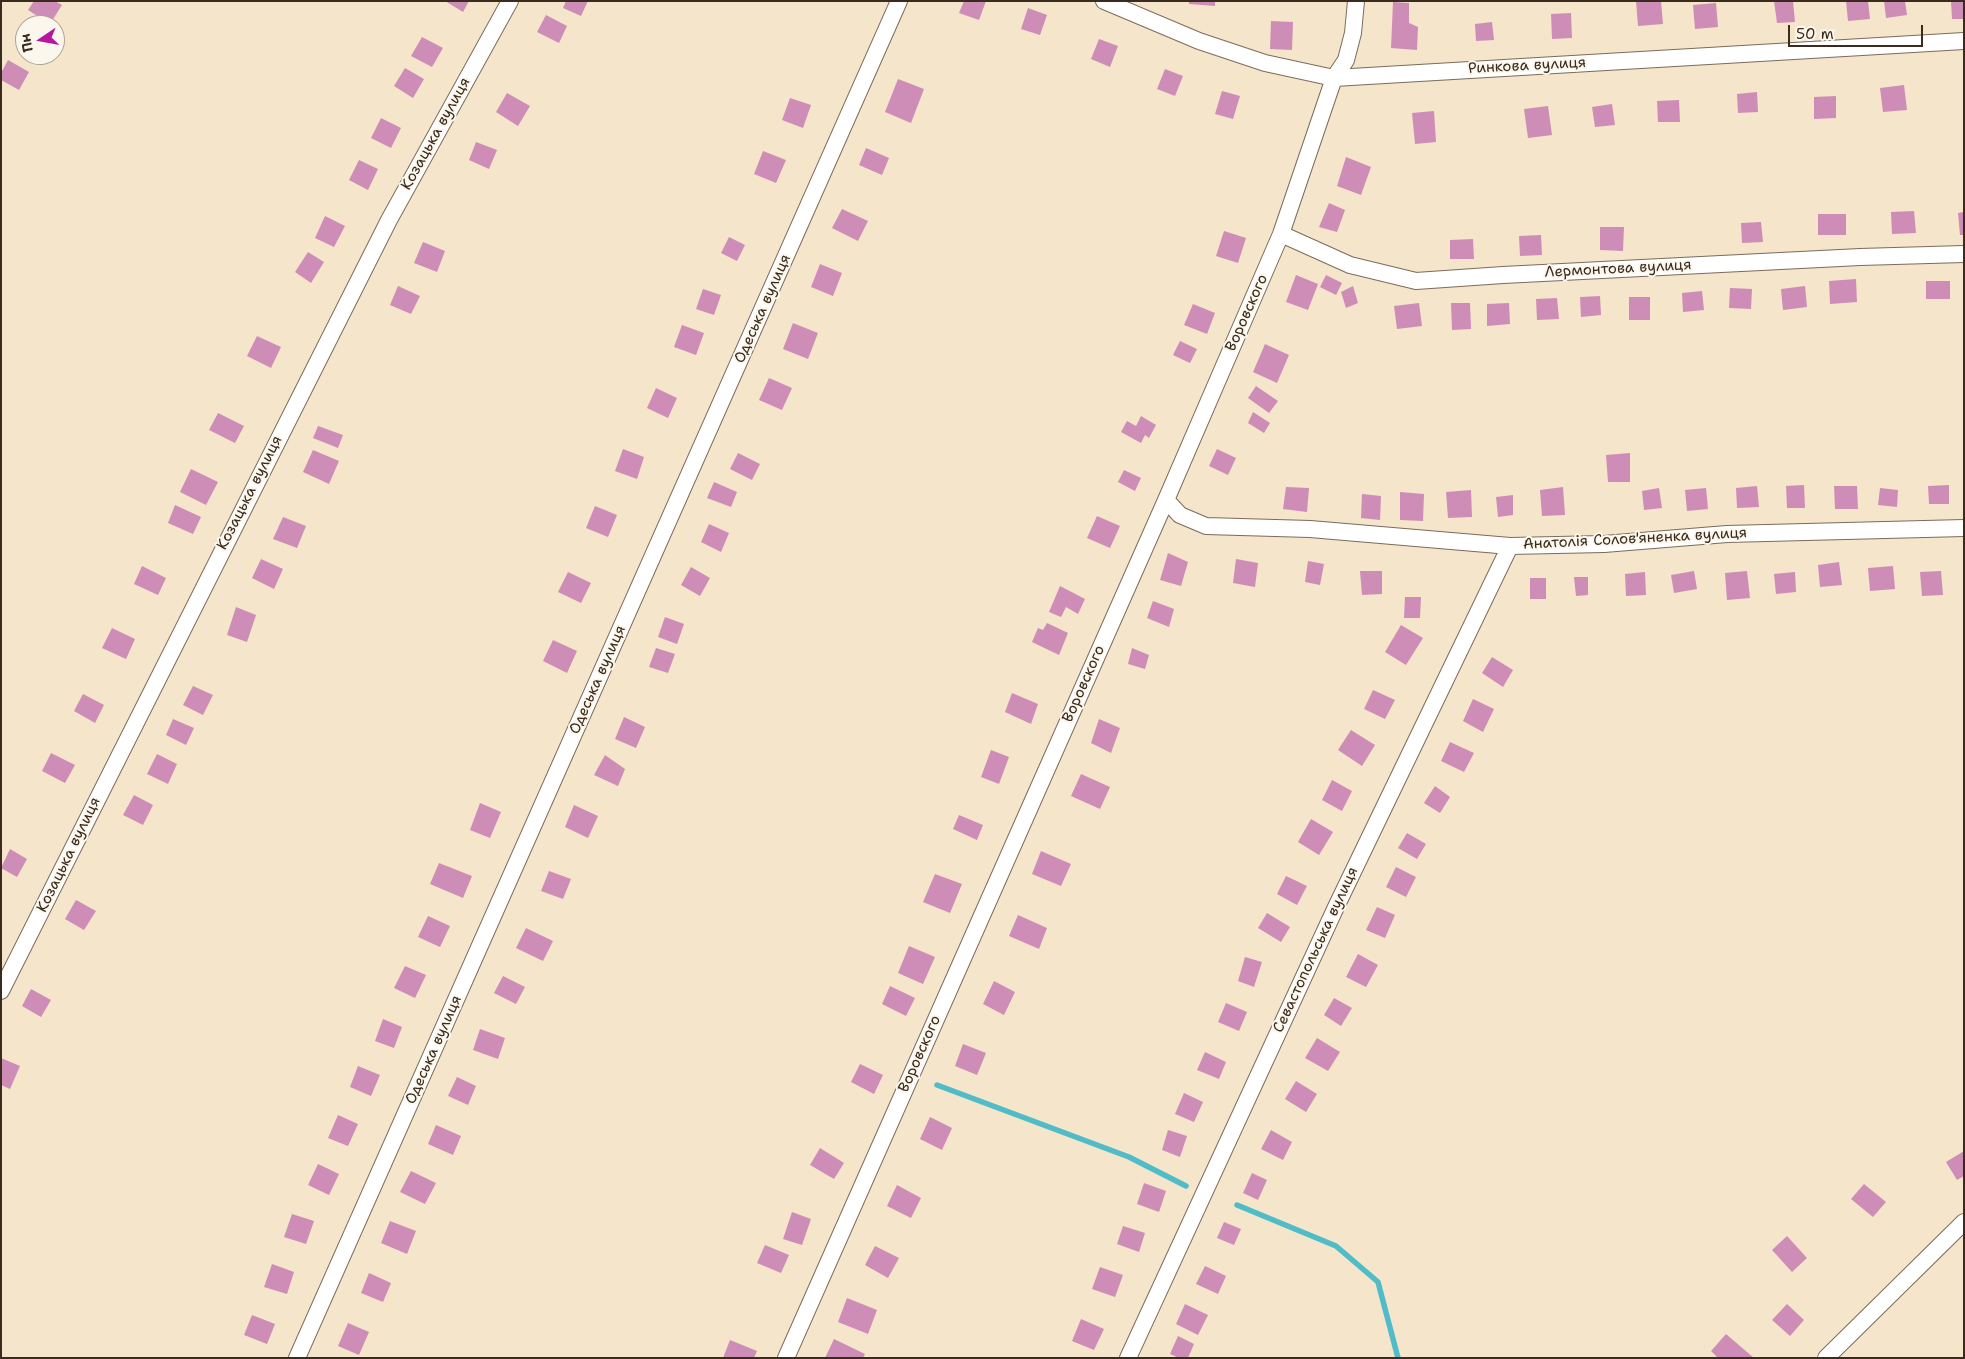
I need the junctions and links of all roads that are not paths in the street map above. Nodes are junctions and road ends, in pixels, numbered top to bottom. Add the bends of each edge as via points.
1 (510, 1) edge
2 (899, 1) edge
3 (1104, 1) edge
4 (1356, 1) edge
5 (1964, 41) edge
6 (1334, 78) junction
7 (1281, 234) junction
8 (1964, 254) edge
9 (1166, 500) junction
10 (1964, 528) edge
11 (1510, 546) junction
12 (1, 991) edge
13 (1964, 1222) edge
14 (298, 1358) edge
15 (786, 1358) edge
16 (1128, 1358) edge
17 (1826, 1358) edge

1 - 12 street, Козацька вулиця via 384,228
2 - 14 street, Одеська вулиця
3 - 6 street, Ринкова вулиця via 1199,41 1265,63
4 - 6 street, Воровского via 1346,60
5 - 6 street, Ринкова вулиця
6 - 7 street, Воровского
7 - 8 street, Лермонтова вулиця via 1350,265 1416,281
7 - 9 street, Воровского
9 - 11 street, Анатолія Солов'яненка вулиця via 1180,515 1206,526 1310,529
9 - 15 street, Воровского
10 - 11 street, Анатолія Солов'яненка вулиця via 1727,534 1604,544
11 - 16 street, Севастопольська вулиця via 1336,907
13 - 17 street

